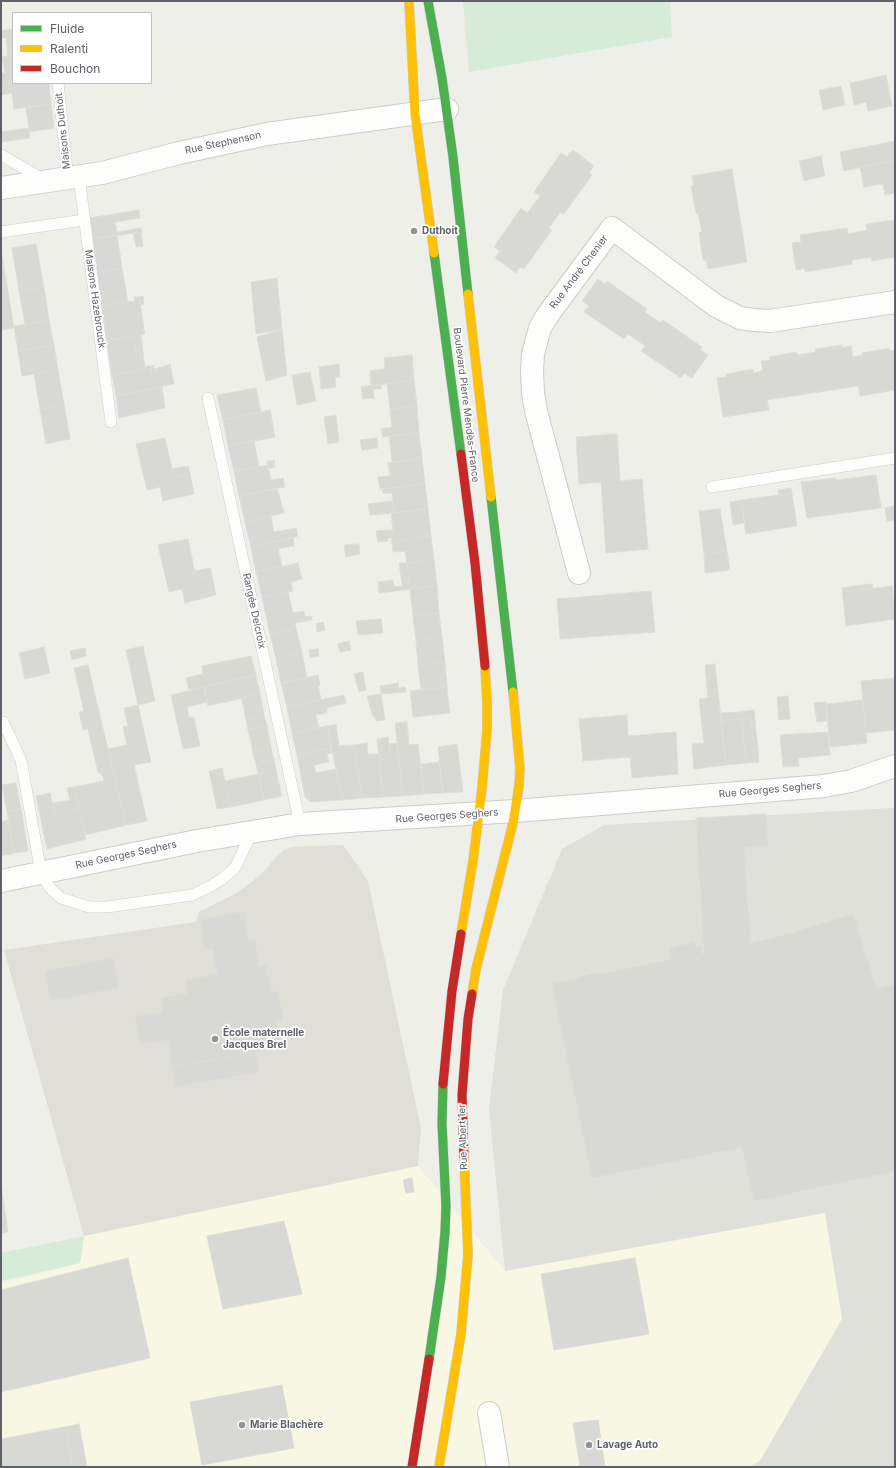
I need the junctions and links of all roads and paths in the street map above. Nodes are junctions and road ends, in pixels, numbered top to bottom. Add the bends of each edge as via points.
1 (409, 1) edge
2 (428, 1) edge
3 (58, 84) edge
4 (447, 109) junction
5 (415, 114) junction
6 (1, 155) edge
7 (74, 178) junction
8 (46, 181) junction
9 (1, 188) edge
10 (84, 220) junction
11 (1, 232) edge
12 (895, 302) edge
13 (208, 398) dead end
14 (111, 422) dead end
15 (895, 458) edge
16 (712, 487) dead end
17 (579, 573) dead end
18 (1, 722) edge
19 (895, 766) edge
20 (515, 811) junction
21 (479, 813) junction
22 (300, 824) junction
23 (252, 832) junction
24 (41, 873) junction
25 (1, 881) edge
26 (489, 1413) dead end
27 (412, 1467) edge
28 (439, 1467) edge
29 (498, 1467) edge

1 - 5 street, Boulevard Pierre Mendès-France
2 - 4 street, Boulevard Pierre Mendès-France
3 - 7 lane, Maisons Duthoit
4 - 5 street, Rue Stephenson
4 - 20 street, Boulevard Pierre Mendès-France via 518,745 519,786
5 - 7 street, Rue Stephenson via 267,134
5 - 21 street, Boulevard Pierre Mendès-France via 452,381 483,641 487,730
6 - 8 lane
7 - 8 street, Rue Stephenson
7 - 10 lane, Maisons Hazebrouck
8 - 9 street, Rue Stephenson
10 - 11 lane
10 - 14 lane, Maisons Hazebrouck
12 - 17 street, Rue André Chenier via 770,321 740,318 716,306 612,228 547,316 540,328 533,354 532,386 536,411
13 - 22 lane, Rangée Delcroix
15 - 16 lane
18 - 24 lane via 21,760
19 - 20 street, Rue Georges Seghers via 824,786
20 - 21 street, Rue Georges Seghers
20 - 28 street, Rue Albert 1er via 476,969 468,1019 462,1095 468,1254 461,1334
21 - 22 street, Rue Georges Seghers
21 - 27 street, Rue Albert 1er via 448,1018 442,1124 445,1232 437,1308
22 - 23 street, Rue Georges Seghers
23 - 24 street, Rue Georges Seghers
23 - 24 lane via 235,868 222,879 192,895 107,907 89,907 61,898 50,888
24 - 25 street, Rue Georges Seghers
26 - 29 street

